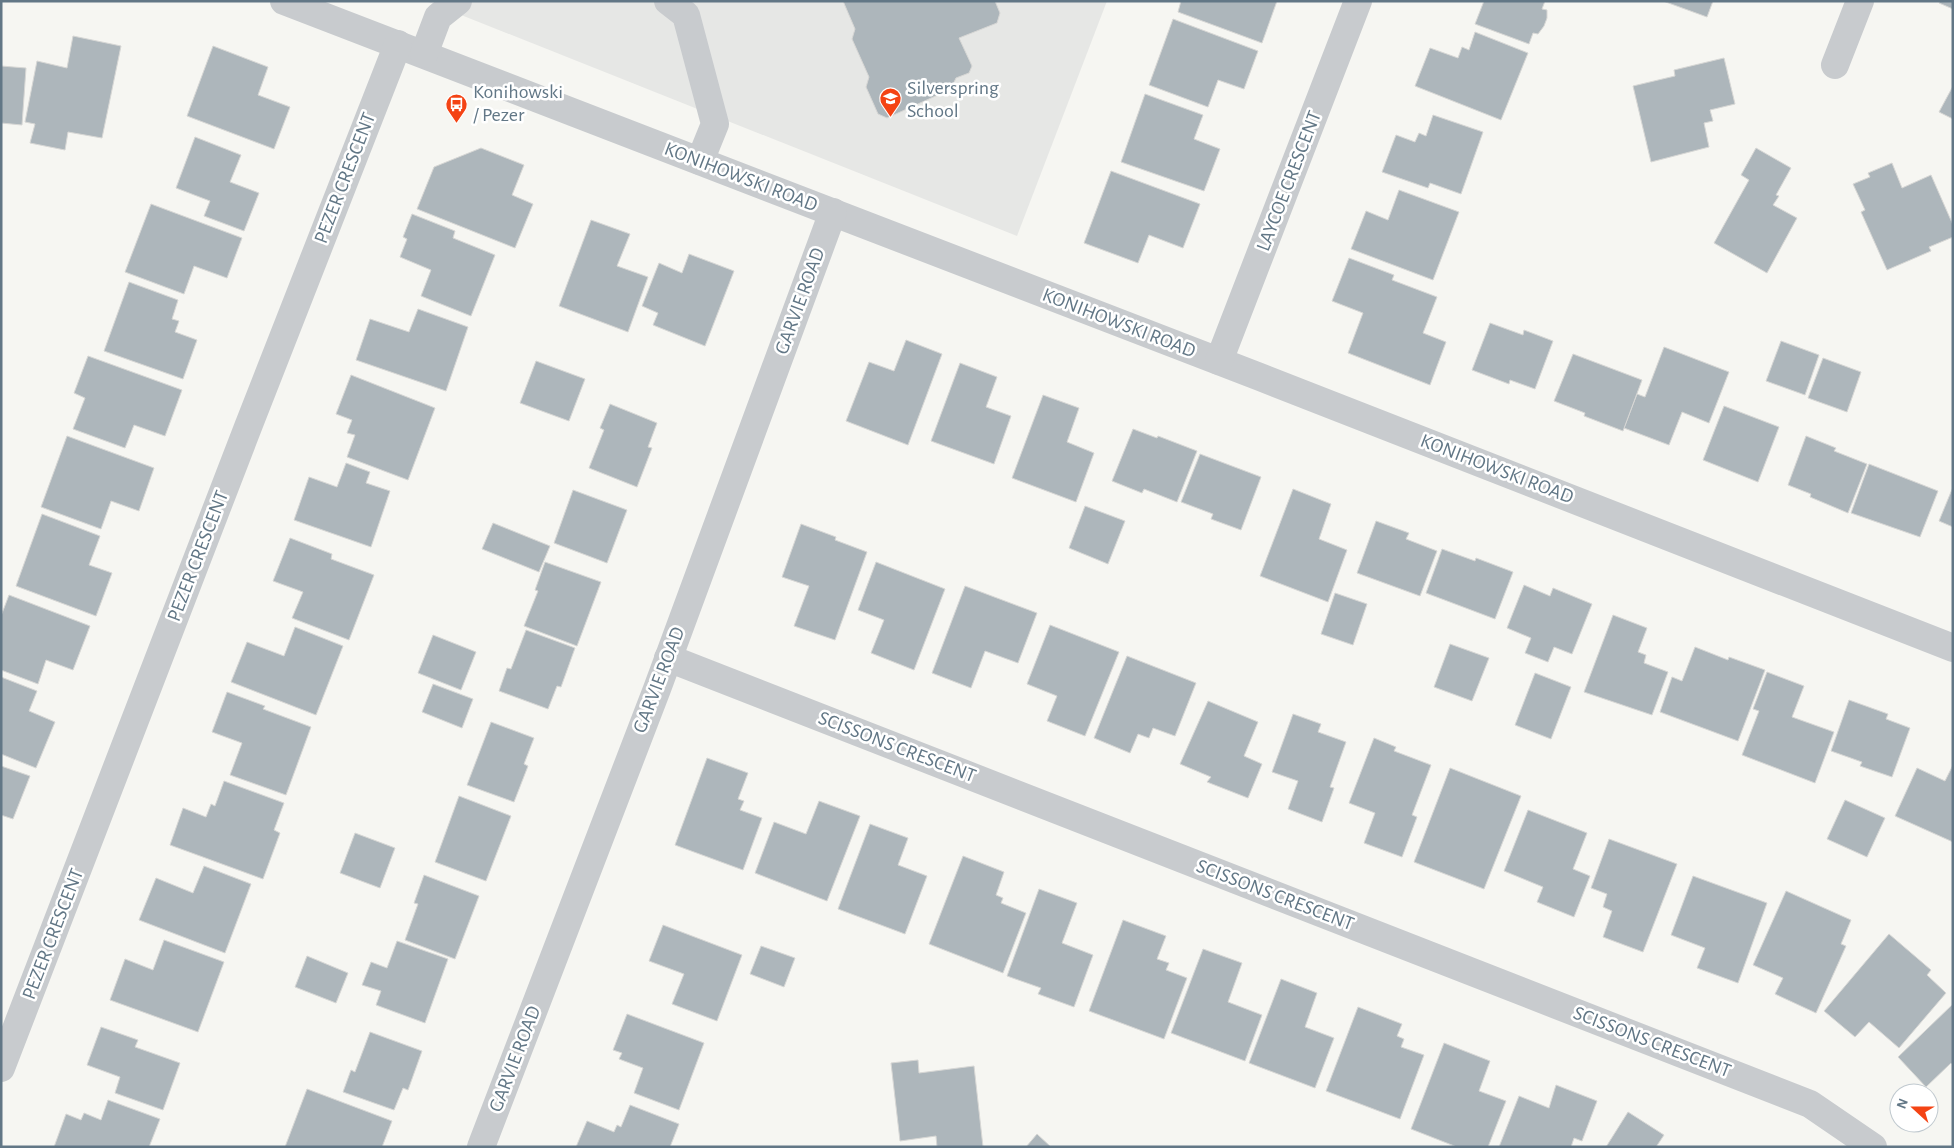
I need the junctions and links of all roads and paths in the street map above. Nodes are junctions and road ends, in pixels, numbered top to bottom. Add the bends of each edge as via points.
1 (284, 1) edge
2 (458, 1) edge
3 (668, 1) edge
4 (1358, 1) edge
5 (1860, 1) edge
6 (398, 44) junction
7 (424, 54) junction
8 (1835, 65) dead end
9 (700, 161) junction
10 (833, 212) junction
11 (1219, 361) junction
12 (1953, 648) edge
13 (668, 658) junction
14 (1, 1068) edge
15 (481, 1147) edge
16 (1873, 1147) edge

1 - 6 street, KONIHOWSKI ROAD
2 - 7 street via 438,17
3 - 9 street via 686,15 714,124
4 - 11 street, LAYCOE CRESCENT
5 - 8 street
6 - 7 street, KONIHOWSKI ROAD
6 - 14 street, PEZER CRESCENT
7 - 9 street, KONIHOWSKI ROAD
9 - 10 street, KONIHOWSKI ROAD
10 - 11 street, KONIHOWSKI ROAD
10 - 13 street, GARVIE ROAD
11 - 12 street, KONIHOWSKI ROAD
13 - 15 street, GARVIE ROAD
13 - 16 street, SCISSONS CRESCENT via 1810,1104

